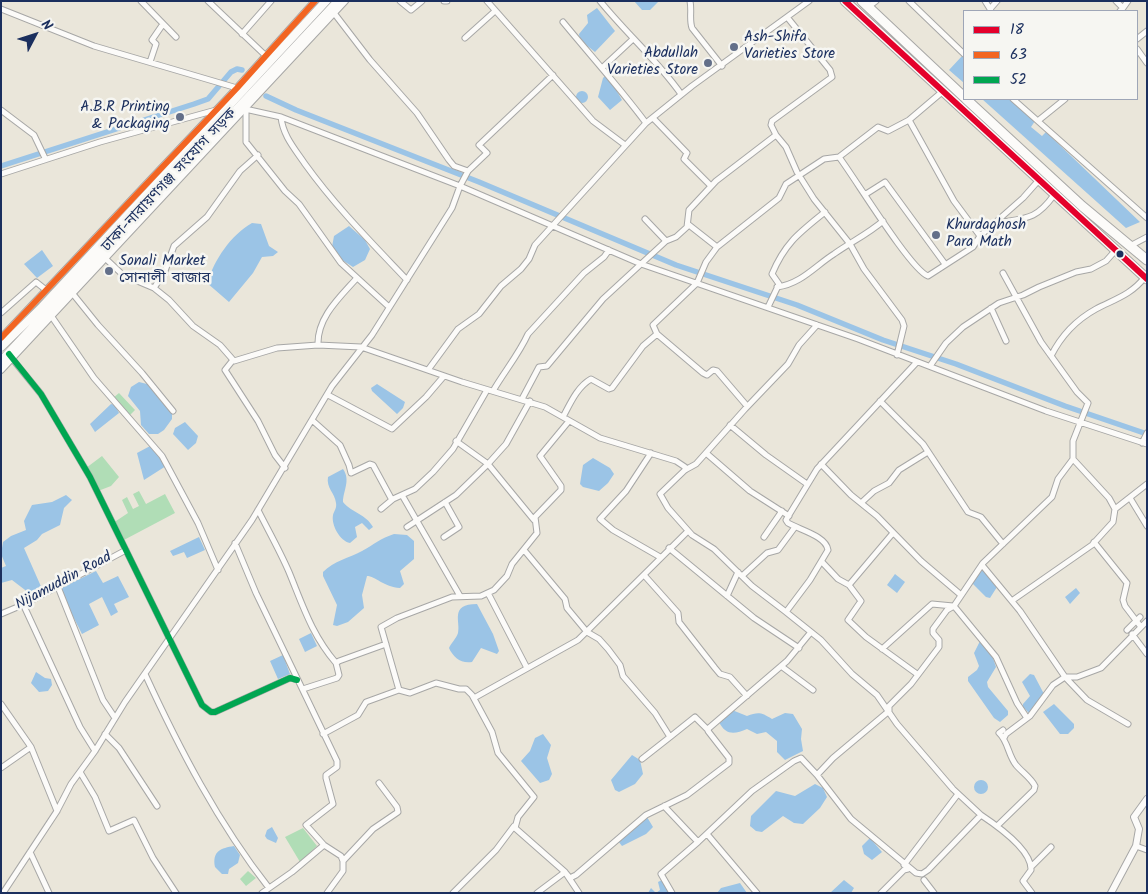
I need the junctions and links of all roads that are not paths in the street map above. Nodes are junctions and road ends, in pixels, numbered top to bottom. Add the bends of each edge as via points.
1 (141, 1) edge
2 (208, 1) edge
3 (271, 1) edge
4 (326, 1) edge
5 (338, 1) edge
6 (345, 1) edge
7 (400, 1) edge
8 (422, 1) edge
9 (600, 1) edge
10 (690, 1) edge
11 (809, 1) edge
12 (845, 1) edge
13 (876, 1) edge
14 (909, 1) edge
15 (985, 1) edge
16 (997, 1) edge
17 (1116, 1) edge
18 (1128, 1) edge
19 (489, 2) edge
20 (311, 3) edge
21 (865, 4) edge
22 (1, 10) edge
23 (990, 10) edge
24 (1121, 10) edge
25 (495, 11) junction
26 (334, 13) junction
27 (787, 17) junction
28 (563, 22) dead end
29 (163, 24) junction
30 (242, 34) junction
31 (176, 37) dead end
32 (465, 38) dead end
33 (633, 39) junction
34 (1138, 51) edge
35 (963, 53) edge
36 (266, 56) junction
37 (150, 62) junction
38 (1147, 63) edge
39 (722, 66) junction
40 (603, 67) junction
41 (553, 75) junction
42 (237, 88) junction
43 (942, 92) junction
44 (681, 94) junction
45 (963, 96) edge
46 (967, 100) edge
47 (1014, 100) edge
48 (1064, 100) edge
49 (246, 109) junction
50 (1, 110) edge
51 (216, 110) junction
52 (281, 118) junction
53 (653, 118) junction
54 (909, 120) junction
55 (1039, 120) junction
56 (646, 123) junction
57 (776, 135) junction
58 (625, 145) junction
59 (258, 155) junction
60 (839, 157) junction
61 (45, 158) junction
62 (189, 165) junction
63 (468, 171) junction
64 (1, 174) edge
65 (799, 175) junction
66 (1039, 180) junction
67 (461, 185) junction
68 (711, 186) junction
69 (866, 194) junction
70 (1054, 194) junction
71 (825, 212) junction
72 (1147, 218) edge
73 (645, 219) dead end
74 (883, 221) junction
75 (996, 223) junction
76 (554, 224) junction
77 (689, 224) junction
78 (980, 236) junction
79 (1147, 237) edge
80 (666, 240) junction
81 (850, 244) junction
82 (1130, 246) junction
83 (717, 247) junction
84 (609, 250) junction
85 (1115, 251) junction
86 (106, 259) junction
87 (1147, 260) edge
88 (640, 264) junction
89 (945, 264) junction
90 (1003, 274) dead end
91 (1146, 278) edge
92 (356, 279) junction
93 (407, 280) junction
94 (698, 280) junction
95 (778, 287) junction
96 (154, 288) junction
97 (46, 290) junction
98 (73, 294) junction
99 (1015, 298) junction
100 (768, 305) junction
101 (389, 307) junction
102 (991, 308) junction
103 (1, 313) edge
104 (52, 317) junction
105 (817, 325) junction
106 (657, 334) junction
107 (1, 338) edge
108 (1006, 341) dead end
109 (318, 345) junction
110 (1, 347) edge
111 (361, 347) junction
112 (897, 355) junction
113 (11, 356) junction
114 (1051, 356) junction
115 (233, 360) junction
116 (1, 361) edge
117 (917, 362) junction
118 (930, 366) junction
119 (1, 370) edge
120 (428, 370) junction
121 (444, 376) junction
122 (490, 390) junction
123 (328, 395) junction
124 (522, 400) junction
125 (530, 401) junction
126 (880, 401) junction
127 (747, 406) junction
128 (173, 411) dead end
129 (563, 417) junction
130 (312, 420) junction
131 (1082, 420) junction
132 (569, 421) junction
133 (730, 425) junction
134 (1145, 439) edge
135 (456, 441) junction
136 (928, 452) junction
137 (651, 453) junction
138 (706, 453) junction
139 (1073, 459) junction
140 (488, 464) junction
141 (821, 464) junction
142 (285, 468) junction
143 (685, 470) junction
144 (807, 484) junction
145 (1147, 484) edge
146 (402, 495) junction
147 (1130, 498) junction
148 (392, 500) junction
149 (445, 502) junction
150 (861, 503) junction
151 (381, 509) dead end
152 (1115, 509) junction
153 (258, 510) junction
154 (782, 512) junction
155 (789, 516) junction
156 (418, 520) junction
157 (534, 520) junction
158 (407, 526) dead end
159 (1147, 526) edge
160 (795, 527) junction
161 (688, 530) junction
162 (893, 533) junction
163 (444, 537) dead end
164 (764, 537) dead end
165 (1094, 542) junction
166 (235, 543) junction
167 (1003, 544) junction
168 (669, 548) junction
169 (126, 550) junction
170 (524, 550) junction
171 (660, 557) junction
172 (822, 562) junction
173 (982, 565) junction
174 (218, 570) junction
175 (740, 574) junction
176 (644, 575) junction
177 (849, 585) junction
178 (58, 588) junction
179 (488, 593) junction
180 (961, 595) junction
181 (460, 596) junction
182 (727, 596) junction
183 (1012, 600) junction
184 (24, 604) junction
185 (954, 606) junction
186 (786, 612) junction
187 (1, 614) edge
188 (1138, 619) junction
189 (1147, 621) edge
190 (1141, 627) junction
191 (1127, 630) dead end
192 (587, 632) junction
193 (811, 632) junction
194 (1132, 634) junction
195 (169, 640) junction
196 (386, 644) junction
197 (798, 648) junction
198 (882, 648) junction
199 (1147, 654) edge
200 (336, 663) junction
201 (782, 666) junction
202 (527, 668) junction
203 (145, 674) junction
204 (917, 674) junction
205 (1065, 677) junction
206 (297, 680) junction
207 (303, 689) junction
208 (399, 690) junction
209 (813, 690) dead end
210 (747, 696) junction
211 (474, 698) junction
212 (1, 704) edge
213 (888, 711) junction
214 (115, 718) junction
215 (1028, 718) junction
216 (1128, 724) dead end
217 (708, 730) junction
218 (1002, 730) dead end
219 (105, 734) junction
220 (323, 734) junction
221 (670, 737) junction
222 (1004, 738) junction
223 (31, 747) junction
224 (95, 752) junction
225 (642, 759) dead end
226 (1, 768) edge
227 (80, 772) junction
228 (817, 775) junction
229 (379, 783) dead end
230 (958, 794) junction
231 (1147, 799) edge
232 (157, 806) dead end
233 (664, 806) junction
234 (57, 811) junction
235 (981, 815) junction
236 (514, 826) junction
237 (997, 826) junction
238 (707, 834) junction
239 (698, 842) junction
240 (324, 845) junction
241 (1136, 846) junction
242 (1051, 847) dead end
243 (1147, 850) edge
244 (30, 852) junction
245 (343, 861) junction
246 (906, 867) junction
247 (1032, 867) junction
248 (566, 872) junction
249 (924, 880) dead end
250 (269, 888) junction
251 (3, 893) edge
252 (49, 893) edge
253 (176, 893) edge
254 (262, 893) edge
255 (327, 893) edge
256 (453, 893) edge
257 (537, 893) edge
258 (579, 893) edge
259 (672, 893) edge
260 (757, 893) edge
261 (880, 893) edge
262 (934, 893) edge
263 (1032, 893) edge
264 (1111, 893) edge

1 - 29 street
2 - 30 street
3 - 30 street
4 - 110 main road, ঢাকা-নারায়ণগঞ্জ সংযোগ সড়ক via 42,308
5 - 62 main road, ঢাকা-নারায়ণগঞ্জ সংযোগ সড়ক
6 - 26 street
7 - 8 street via 411,10
9 - 33 street
10 - 39 street via 692,28
11 - 27 street
12 - 43 highway
13 - 21 street
14 - 35 street
15 - 23 street
16 - 23 street
17 - 24 street
18 - 24 street
19 - 25 street
20 - 36 street
21 - 45 highway
22 - 37 street via 94,46
25 - 32 street
25 - 41 street
26 - 49 street
26 - 63 street via 417,113 454,166
27 - 39 street
27 - 57 street via 832,74 772,121
28 - 40 street
29 - 31 street
29 - 37 street via 152,40 156,44
30 - 36 street
33 - 40 street
33 - 44 street via 651,55
34 - 38 street
36 - 42 street
37 - 42 street
39 - 44 street
40 - 56 street
41 - 58 street via 593,121
41 - 63 street via 479,145 487,153
42 - 51 street
43 - 54 street
43 - 66 highway
44 - 53 street
46 - 82 highway
47 - 55 street
48 - 55 street
49 - 52 street
49 - 59 street via 246,142
49 - 62 street
50 - 61 street via 34,135
51 - 61 street
51 - 97 street
52 - 67 street
52 - 93 street via 282,129 322,187 357,230
53 - 56 street
53 - 68 street via 685,150 684,159
54 - 60 street via 888,131 878,128
54 - 78 street via 954,201
55 - 72 street
56 - 58 street
57 - 65 street via 786,147
57 - 68 street
58 - 76 street
59 - 92 street
59 - 96 street via 240,170 207,217 174,246
60 - 65 street via 824,159
60 - 69 street
61 - 64 street
62 - 86 street
62 - 113 main road, ঢাকা-নারায়ণগঞ্জ সংযোগ সড়ক
63 - 67 street
65 - 71 street
65 - 83 street via 786,184 779,198
66 - 70 highway
66 - 75 street
67 - 76 street
67 - 93 street via 452,208
68 - 77 street via 689,210
69 - 74 street
69 - 89 street via 881,183 888,185
70 - 75 street via 1030,218
70 - 85 highway
71 - 81 street
71 - 95 street via 787,246 772,274
73 - 80 street
74 - 81 street
74 - 89 street via 925,274 928,276
75 - 78 street
76 - 84 street
76 - 120 street via 535,245 521,269 479,314 464,323 450,338
77 - 80 street via 676,238
77 - 83 street
78 - 89 street via 973,247
79 - 82 street
80 - 88 street
81 - 95 street via 803,279
81 - 112 street via 864,269 902,320 904,326
82 - 87 highway
83 - 94 street
84 - 88 street
84 - 122 street via 549,309
85 - 91 highway
85 - 99 street via 1106,261
86 - 96 street via 122,275
86 - 98 street
88 - 94 street
88 - 124 street via 588,315 548,366 539,367
90 - 99 street
91 - 114 street via 1126,296 1094,310 1066,332
92 - 101 street
92 - 109 street via 329,312 317,333
93 - 101 street
94 - 100 street
94 - 106 street via 653,325
95 - 100 street
96 - 115 street
97 - 103 street via 36,282
97 - 107 street
98 - 104 street
98 - 128 street
99 - 102 street
99 - 114 street
100 - 105 street
101 - 111 street
102 - 108 street
102 - 118 street via 952,337
104 - 113 street
104 - 174 street via 94,378 162,456 198,523
105 - 112 street
105 - 127 street via 799,345 788,364
106 - 127 street via 703,373 707,375 717,371
106 - 129 street via 643,346 612,388 591,379 579,390
109 - 111 street
109 - 115 street via 266,350 240,361
111 - 120 street
111 - 123 street
112 - 117 street
113 - 116 main road, ঢাকা-নারায়ণগঞ্জ সংযোগ সড়ক
113 - 119 street
113 - 169 street via 41,394 63,430
114 - 131 street via 1088,403
115 - 142 street via 225,370
117 - 118 street
117 - 126 street
118 - 131 street
120 - 121 street
121 - 122 street
121 - 123 street via 392,430
122 - 124 street
122 - 135 street
123 - 130 street
124 - 125 street
125 - 129 street
125 - 140 street via 506,444
126 - 136 street
126 - 141 street
127 - 133 street
129 - 132 street
130 - 142 street
130 - 148 street via 340,445 351,473 373,465
131 - 134 street
131 - 139 street via 1073,442
132 - 137 street via 600,438
132 - 157 street via 540,456 561,490
133 - 138 street
133 - 144 street via 766,456
135 - 140 street
135 - 146 street via 453,449 427,478
136 - 150 street via 899,470 889,483
136 - 167 street via 968,512 981,516
137 - 143 street via 676,461
137 - 171 street via 626,491 600,519
138 - 143 street via 692,468
138 - 154 street via 750,491
139 - 152 street via 1105,492
139 - 167 street via 1058,479 1048,502
140 - 149 street
140 - 157 street
141 - 144 street
141 - 150 street
142 - 153 street
143 - 161 street via 660,494
144 - 155 street
145 - 147 street
146 - 148 street
146 - 156 street
147 - 152 street
147 - 159 street
148 - 151 street
149 - 156 street
149 - 163 street via 459,527
150 - 162 street
152 - 165 street via 1113,522
153 - 166 street
153 - 200 street via 299,602 321,645
154 - 155 street
154 - 164 street
155 - 160 street via 786,520
156 - 158 street
156 - 181 street
157 - 170 street via 537,533
160 - 172 street via 828,546
160 - 175 street via 778,550 767,553
161 - 168 street
161 - 175 street
162 - 177 street
162 - 180 street
165 - 183 street
165 - 188 street via 1127,583 1123,600
166 - 174 street
166 - 206 street
167 - 173 street
168 - 171 street
168 - 182 street
169 - 178 street, Nijamuddin Road
169 - 195 street
170 - 179 street via 503,581
170 - 192 street via 565,599 567,608
171 - 176 street
172 - 177 street via 838,579
172 - 186 street
173 - 180 street
173 - 183 street
174 - 195 street
175 - 182 street
175 - 186 street
176 - 192 street
176 - 210 street via 678,613 678,622 720,674 730,677
177 - 198 street via 861,601 850,616 850,624
178 - 184 street, Nijamuddin Road
178 - 214 street via 104,700
179 - 181 street
179 - 202 street
180 - 185 street
181 - 196 street via 383,625 380,629
182 - 197 street
183 - 205 street
184 - 187 street, Nijamuddin Road
184 - 224 street via 80,727
185 - 198 street via 932,604
185 - 204 street via 933,629 940,647
185 - 215 street via 996,658
186 - 193 street
188 - 190 street
188 - 191 street
189 - 190 street
190 - 194 street
192 - 202 street via 566,649
192 - 221 street via 608,649
193 - 197 street
193 - 213 street via 876,695
194 - 199 street
194 - 205 street via 1101,668 1077,677
195 - 203 street
195 - 206 street via 197,698 210,712 290,678
196 - 200 street
196 - 208 street
197 - 201 street
198 - 204 street
200 - 207 street via 337,678
201 - 209 street
201 - 210 street
202 - 211 street
203 - 214 street
203 - 250 street via 172,730 232,836
204 - 213 street
205 - 215 street via 1047,691
205 - 216 street via 1088,700
206 - 207 street
207 - 220 street
208 - 211 street via 410,692 436,683 466,689
208 - 220 street via 366,702 358,715
210 - 217 street
211 - 236 street via 492,732 498,753 534,797
212 - 223 street
213 - 228 street
213 - 230 street
214 - 219 street
215 - 222 street
217 - 221 street via 695,717
217 - 233 street via 729,758 729,763 688,795
218 - 222 street via 999,733
219 - 224 street
219 - 232 street via 123,754
220 - 240 street via 337,761 334,771 326,778 333,804 306,826
221 - 225 street
222 - 237 street via 1015,764 1035,786
223 - 226 street
223 - 234 street
224 - 227 street
227 - 234 street
227 - 253 street via 109,831 134,820
228 - 238 street via 801,758 794,761 752,791
228 - 246 street via 851,819
229 - 245 street via 398,812 373,829
230 - 235 street
230 - 246 street
231 - 241 street via 1134,818 1139,829
233 - 239 street
233 - 248 street via 638,821 576,875 570,878
234 - 244 street
235 - 237 street
235 - 246 street via 928,870 918,874
236 - 248 street
236 - 256 street via 496,850
237 - 247 street via 1026,854
238 - 239 street
238 - 260 street
239 - 259 street via 661,874
240 - 245 street via 338,853
240 - 250 street
241 - 243 street
241 - 264 street
242 - 247 street
244 - 251 street
244 - 252 street
245 - 255 street via 343,871
246 - 261 street
247 - 263 street via 1023,881
248 - 257 street
248 - 258 street
249 - 262 street
250 - 254 street

